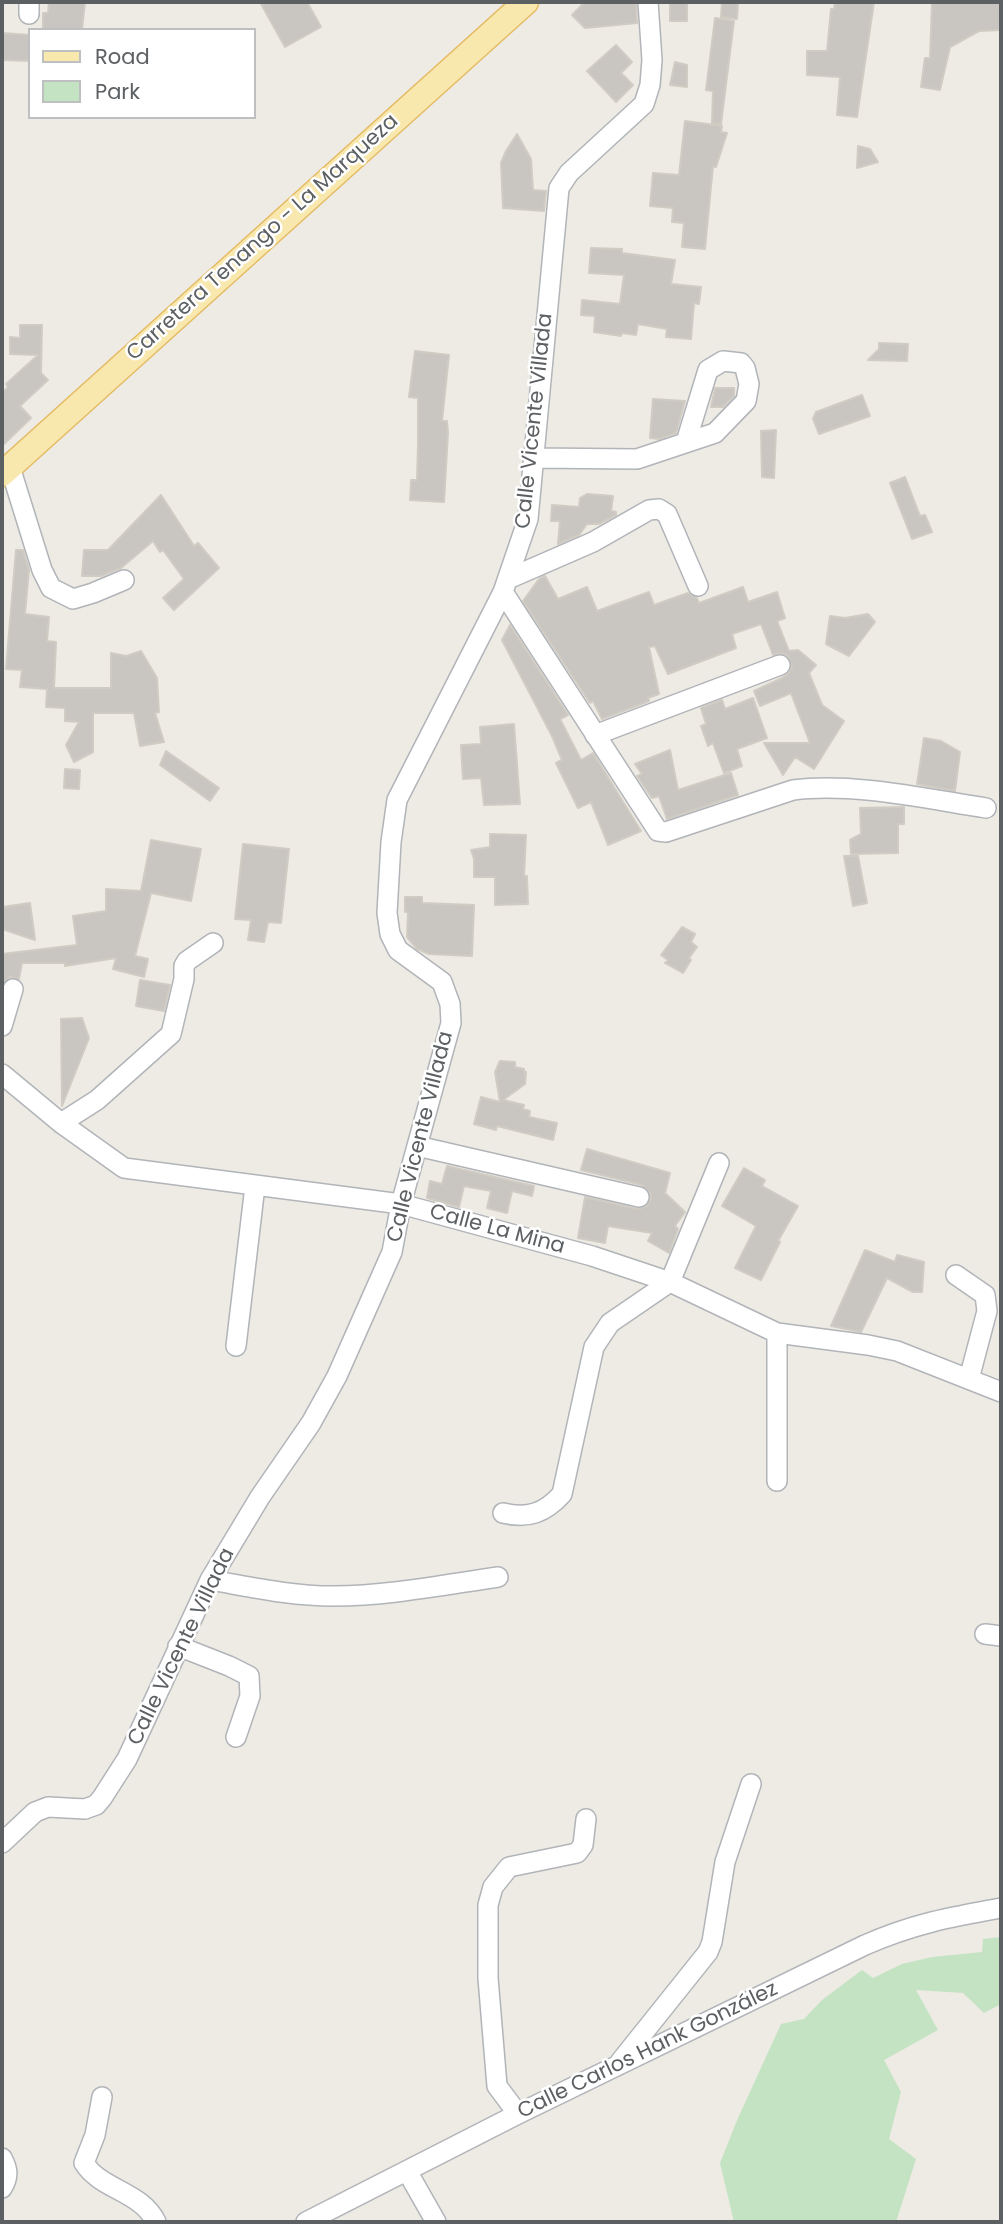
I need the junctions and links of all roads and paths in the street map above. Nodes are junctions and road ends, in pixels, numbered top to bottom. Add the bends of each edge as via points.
1 (526, 2) edge
2 (648, 2) edge
3 (686, 442) dead end
4 (534, 458) junction
5 (6, 471) edge
6 (124, 580) dead end
7 (505, 586) junction
8 (698, 586) dead end
9 (780, 665) dead end
10 (595, 735) junction
11 (986, 808) dead end
12 (212, 943) dead end
13 (13, 989) dead end
14 (2, 1026) edge
15 (2, 1074) edge
16 (61, 1123) junction
17 (417, 1146) junction
18 (719, 1163) dead end
19 (255, 1186) junction
20 (639, 1197) dead end
21 (401, 1205) junction
22 (956, 1275) dead end
23 (670, 1282) junction
24 (777, 1333) junction
25 (236, 1346) dead end
26 (969, 1379) junction
27 (1001, 1392) edge
28 (777, 1480) dead end
29 (503, 1513) dead end
30 (498, 1577) dead end
31 (210, 1580) junction
32 (178, 1646) junction
33 (236, 1737) dead end
34 (751, 1784) dead end
35 (586, 1819) dead end
36 (2, 1843) edge
37 (1001, 1908) edge
38 (615, 2068) junction
39 (102, 2097) dead end
40 (519, 2114) junction
41 (2, 2158) edge
42 (407, 2171) junction
43 (2, 2188) edge
44 (156, 2222) edge
45 (306, 2222) edge
46 (436, 2222) edge

1 - 5 main road, Carretera Tenango - La Marqueza
2 - 4 street, Calle Vicente Villada via 652,60 644,104 569,173 559,188
3 - 4 street via 637,459
4 - 7 street, Calle Vicente Villada via 528,519
5 - 6 street via 51,587 73,599
7 - 8 street via 649,510 659,509 667,514
7 - 10 street
7 - 17 street, Calle Vicente Villada via 397,800 387,913 390,934 398,950 442,982 450,1004 451,1023
9 - 10 street
10 - 11 street via 652,824 662,832 806,788
12 - 16 street via 184,966 171,1034 97,1100
13 - 14 street
15 - 16 street, Calle La Mina
16 - 19 street, Calle La Mina via 124,1168
17 - 20 street
17 - 21 street, Calle Vicente Villada
18 - 23 street
19 - 21 street, Calle La Mina
19 - 25 street
21 - 23 street, Calle La Mina via 592,1256
21 - 31 street, Calle Vicente Villada via 392,1252 337,1376
22 - 26 street via 985,1295 987,1311
23 - 24 street, Calle La Mina
23 - 29 street via 610,1323 594,1347 562,1494 536,1514 519,1517
24 - 26 street, Calle La Mina via 897,1351
24 - 28 street
26 - 27 street, Calle La Mina
30 - 31 street via 428,1589 333,1596 290,1594
31 - 32 street, Calle Vicente Villada
32 - 33 street via 249,1676 250,1696
32 - 36 street, Calle Vicente Villada via 127,1759 96,1805 85,1809 48,1807
34 - 38 street via 725,1862 708,1952
35 - 40 street via 583,1845 577,1853 509,1867 493,1887 488,1905 488,1978 497,2086
37 - 38 street, Calle Carlos Hank González via 900,1930
38 - 40 street, Calle Carlos Hank González
39 - 44 street via 84,2163 91,2174 146,2206
40 - 42 street, Calle Carlos Hank González
41 - 43 street via 8,2176
42 - 45 street, Calle Carlos Hank González
42 - 46 street

